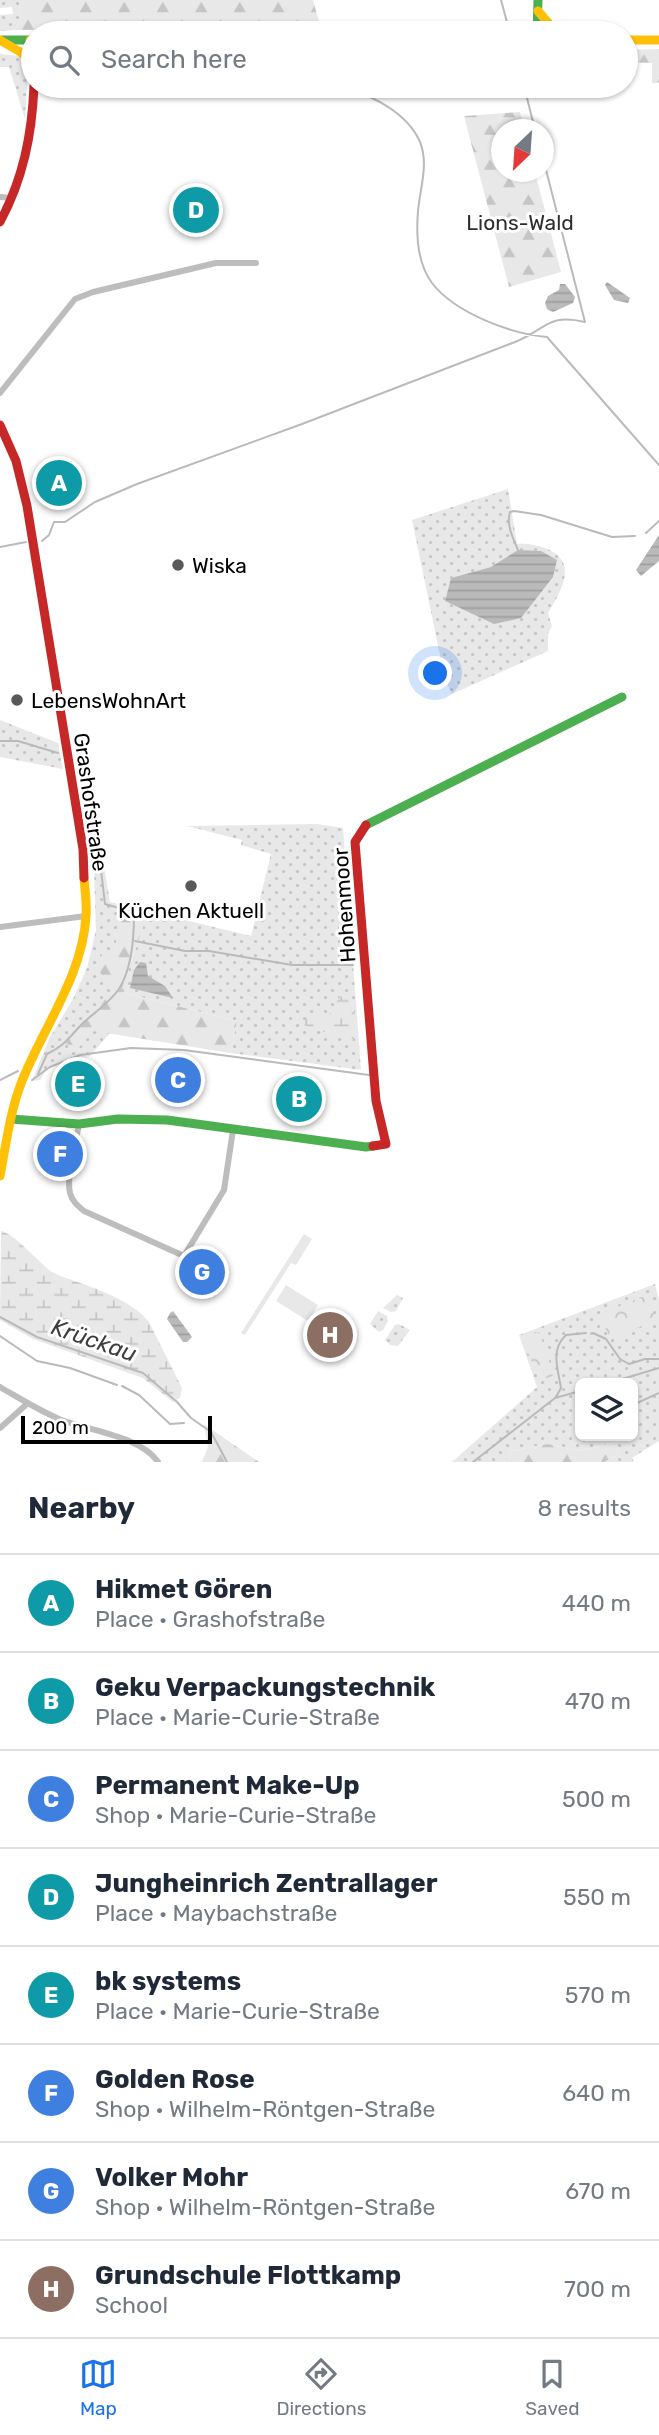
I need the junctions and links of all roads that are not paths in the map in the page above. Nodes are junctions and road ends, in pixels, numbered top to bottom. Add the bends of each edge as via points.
1 (538, 0) edge
2 (538, 11) junction
3 (538, 21) edge
4 (547, 21) edge
5 (0, 40) edge
6 (21, 40) edge
7 (638, 40) edge
8 (659, 40) edge
9 (21, 52) edge
10 (34, 98) edge
11 (0, 197) edge
12 (12, 198) junction
13 (1, 218) edge
14 (256, 264) dead end
15 (0, 393) edge
16 (0, 425) edge
17 (622, 697) dead end
18 (86, 916) junction
19 (0, 927) edge
20 (11, 1119) junction
21 (79, 1124) junction
22 (233, 1130) junction
23 (0, 1176) edge
24 (0, 1387) edge
25 (28, 1403) junction
26 (0, 1428) edge
27 (158, 1462) edge

1 - 2 street
2 - 3 street
2 - 4 street
5 - 6 street
5 - 9 street
7 - 8 street
10 - 12 street via 27,160
11 - 12 street
12 - 13 street
14 - 15 street via 216,263 75,299
16 - 18 street, Grashofstraße via 16,461 27,506 83,849
17 - 22 street, Hohenmoor via 370,821 357,835 376,1101 386,1144 366,1147
18 - 19 street
18 - 20 street, Grashofstraße via 74,968 21,1083
20 - 21 street
20 - 23 street, Grashofstraße
21 - 22 street via 144,1118
21 - 22 street via 70,1184 74,1202 184,1256 224,1190
24 - 25 street
25 - 26 street
25 - 27 street via 91,1431 133,1441

